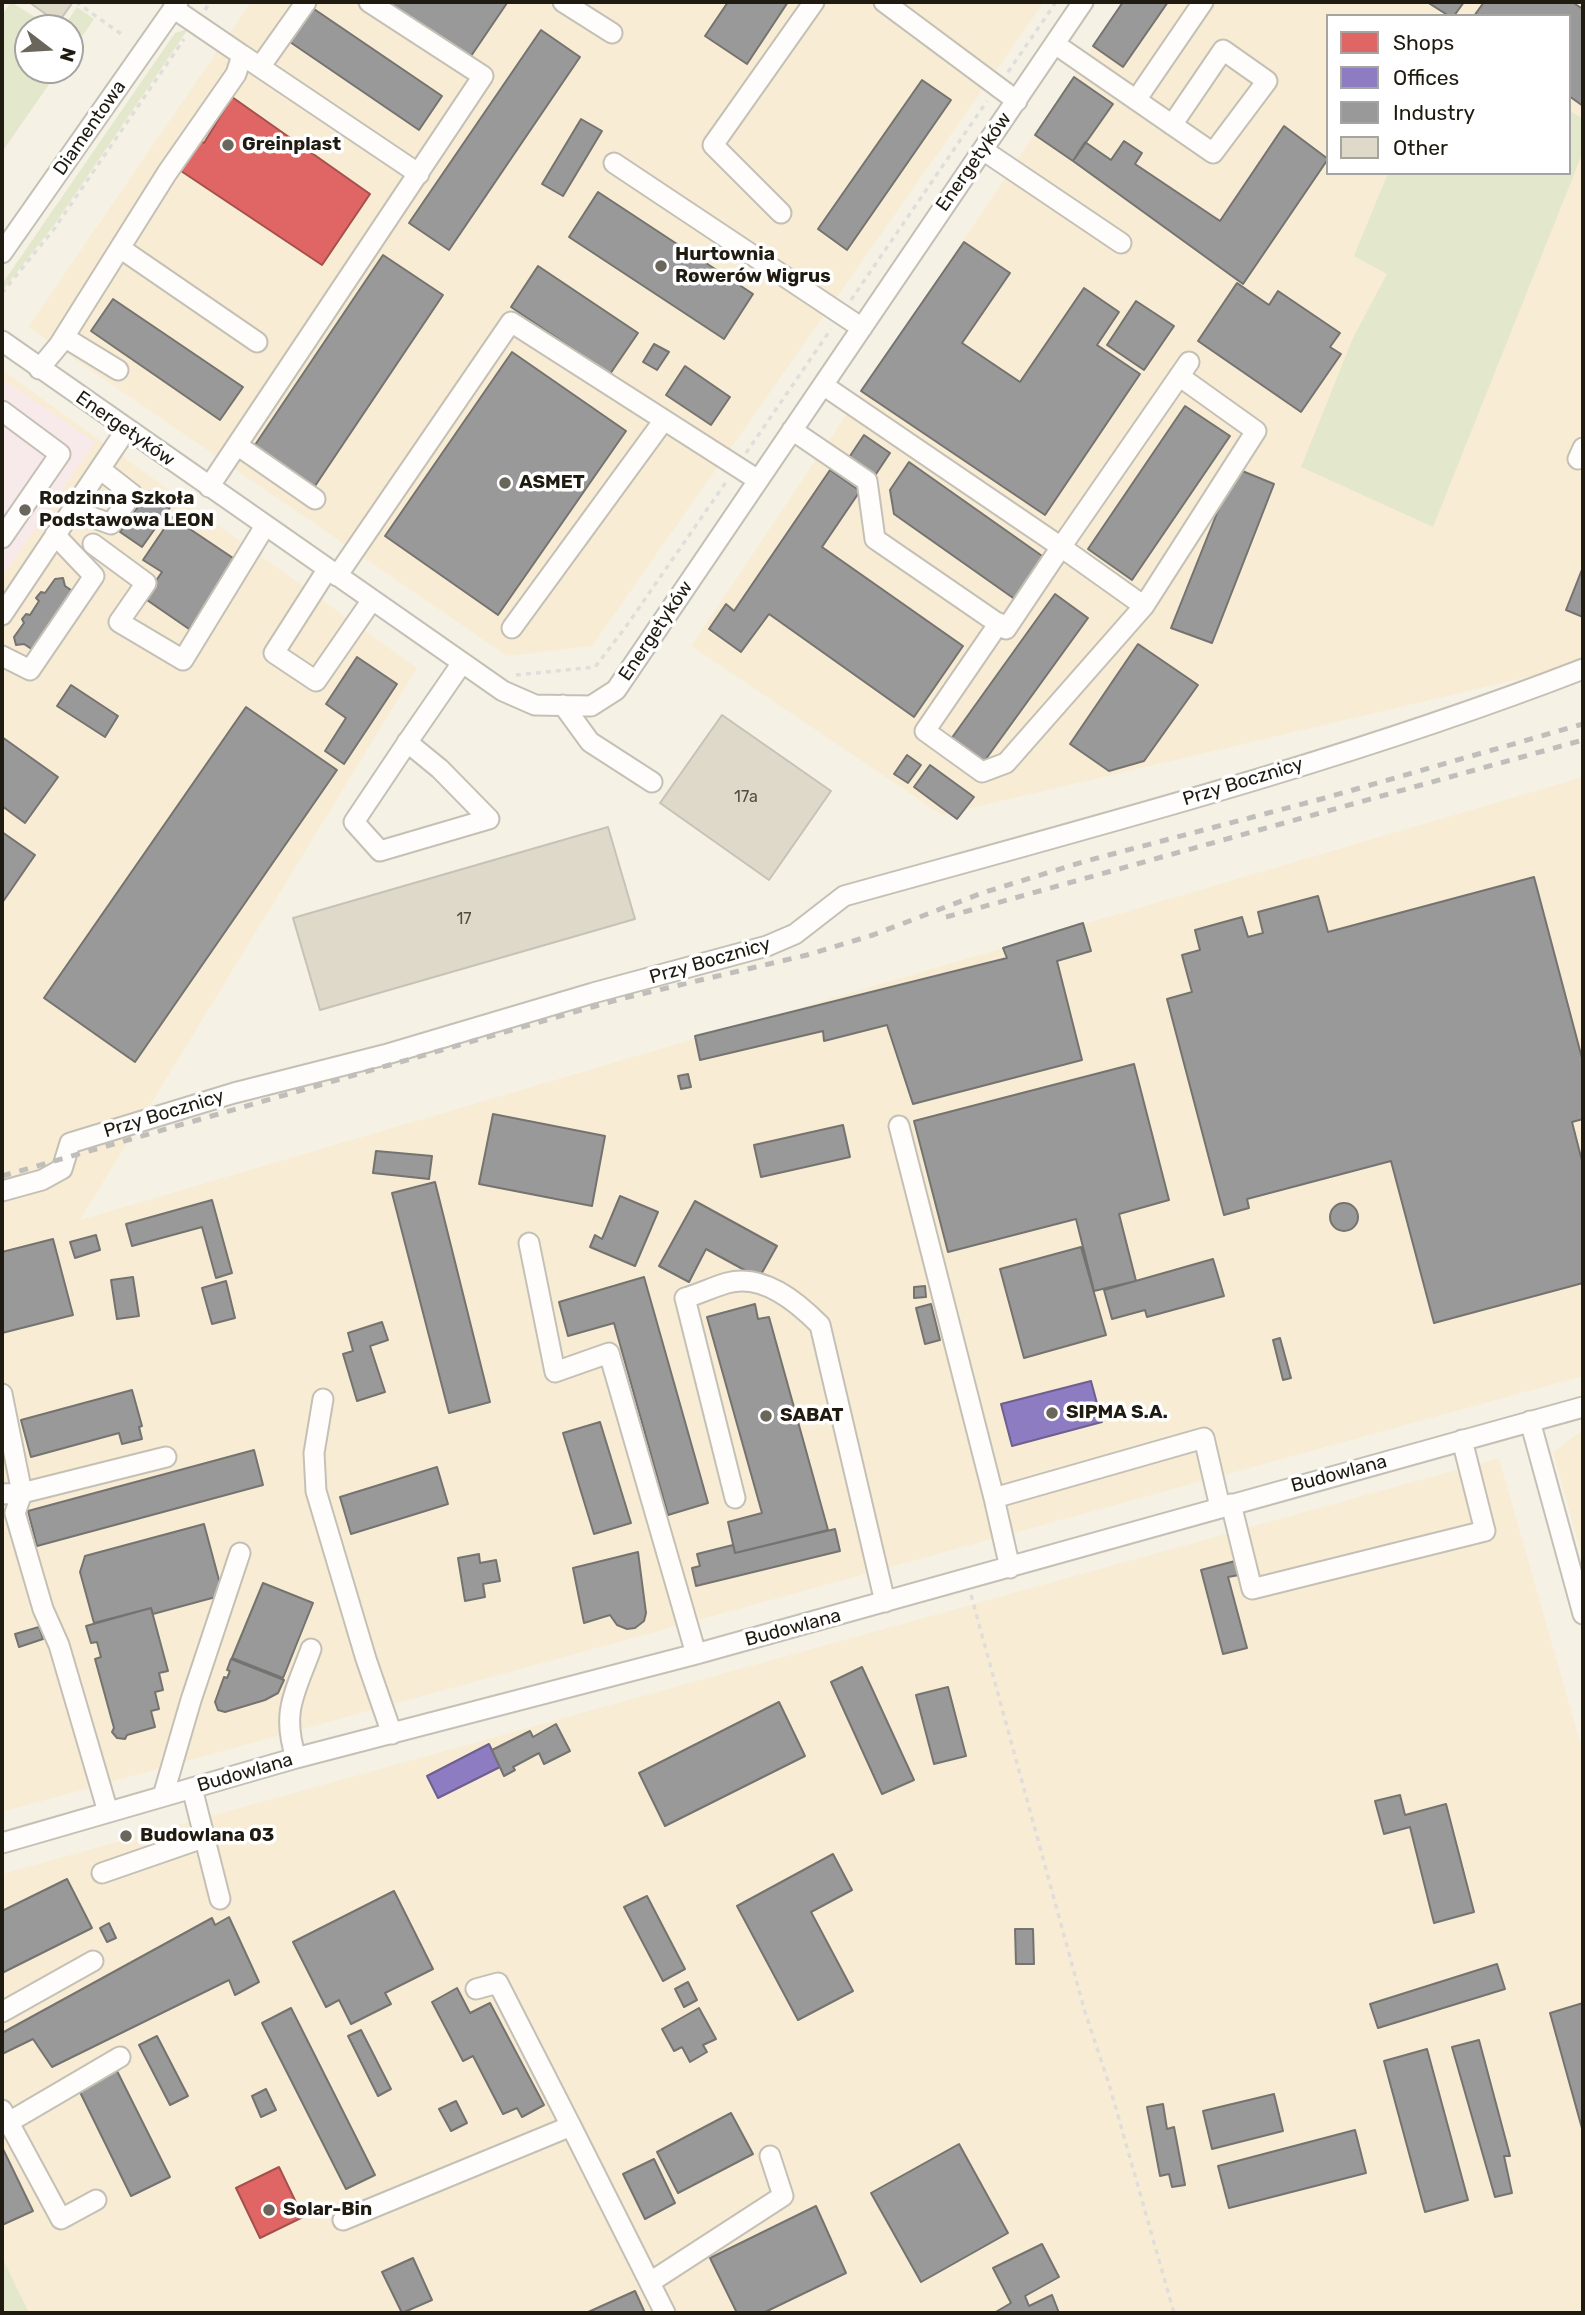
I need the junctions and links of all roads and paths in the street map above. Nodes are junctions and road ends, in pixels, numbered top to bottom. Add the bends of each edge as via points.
1 (76, 2) edge
2 (210, 2) edge
3 (306, 2) edge
4 (369, 2) edge
5 (563, 2) edge
6 (814, 2) edge
7 (884, 2) edge
8 (1056, 2) edge
9 (1083, 2) edge
10 (1203, 2) edge
11 (175, 5) edge
12 (195, 23) junction
13 (612, 33) dead end
14 (124, 36) dead end
15 (1055, 44) junction
16 (242, 55) junction
17 (260, 67) junction
18 (998, 86) junction
19 (1136, 100) junction
20 (1017, 101) junction
21 (1172, 125) junction
22 (983, 150) junction
23 (614, 163) dead end
24 (419, 173) junction
25 (781, 213) dead end
26 (1121, 243) dead end
27 (120, 248) junction
28 (2, 253) edge
29 (2, 293) edge
30 (842, 314) junction
31 (862, 328) junction
32 (64, 337) junction
33 (2, 341) edge
34 (257, 342) dead end
35 (39, 369) junction
36 (118, 370) dead end
37 (823, 385) junction
38 (2, 411) edge
39 (664, 420) junction
40 (126, 430) junction
41 (792, 430) junction
42 (237, 445) junction
43 (737, 466) junction
44 (100, 469) junction
45 (758, 480) junction
46 (209, 487) junction
47 (315, 499) dead end
48 (72, 510) junction
49 (265, 526) junction
50 (55, 535) junction
51 (2, 538) edge
52 (93, 544) dead end
53 (1061, 547) junction
54 (332, 573) junction
55 (372, 600) junction
56 (1144, 606) junction
57 (2, 615) edge
58 (999, 623) junction
59 (512, 628) dead end
60 (2, 656) edge
61 (462, 663) junction
62 (1583, 669) edge
63 (516, 675) dead end
64 (563, 705) junction
65 (407, 742) junction
66 (652, 782) dead end
67 (899, 1126) dead end
68 (2, 1191) edge
69 (529, 1243) dead end
70 (2, 1394) edge
71 (323, 1399) dead end
72 (1583, 1407) edge
73 (1530, 1421) junction
74 (1462, 1440) junction
75 (166, 1457) dead end
76 (22, 1493) junction
77 (2, 1494) edge
78 (735, 1498) dead end
79 (993, 1498) junction
80 (1226, 1505) junction
81 (240, 1553) dead end
82 (1010, 1568) junction
83 (970, 1593) dead end
84 (885, 1602) junction
85 (1583, 1610) edge
86 (311, 1649) dead end
87 (696, 1654) junction
88 (393, 1734) junction
89 (296, 1758) junction
90 (192, 1788) junction
91 (163, 1796) junction
92 (108, 1812) junction
93 (203, 1838) junction
94 (2, 1843) edge
95 (102, 1873) dead end
96 (220, 1899) dead end
97 (93, 1961) dead end
98 (476, 1989) dead end
99 (2, 2012) edge
100 (120, 2057) dead end
101 (5, 2116) edge
102 (571, 2126) junction
103 (770, 2157) dead end
104 (96, 2200) dead end
105 (343, 2220) dead end
106 (652, 2281) junction
107 (666, 2313) edge
108 (1174, 2313) edge

1 - 14 path
2 - 12 path
3 - 17 street
4 - 24 street via 483,76
5 - 13 street
6 - 25 street via 713,145
7 - 18 street
8 - 18 path
9 - 15 street, Energetyków
10 - 19 street
11 - 12 street
11 - 28 street, Diamentowa
12 - 16 street
12 - 29 path via 54,229
15 - 19 street
15 - 20 street, Energetyków
16 - 17 street
16 - 27 street via 236,74
17 - 24 street
18 - 20 street
18 - 30 path
19 - 21 street
20 - 22 street, Energetyków
21 - 21 street via 1213,153 1267,81 1223,50
22 - 26 street
22 - 31 street, Energetyków
23 - 30 street
24 - 42 street
27 - 32 street
27 - 34 street
30 - 31 street
30 - 43 path
31 - 37 street, Energetyków
32 - 35 street
32 - 36 street
33 - 35 street, Energetyków
35 - 40 street, Energetyków
37 - 41 street, Energetyków
37 - 53 street
38 - 51 street via 60,454
39 - 43 street
39 - 54 street via 511,321
39 - 59 street
40 - 44 street
40 - 46 street, Energetyków
41 - 45 street, Energetyków
41 - 58 street via 867,481 875,539
42 - 46 street
42 - 47 street
43 - 45 street
43 - 63 path via 594,667
44 - 48 street
44 - 48 street via 132,494 111,524
45 - 64 street, Energetyków via 616,690 592,706
46 - 49 street, Energetyków
48 - 50 street
49 - 52 street via 183,660 119,622 146,583
49 - 54 street, Energetyków
50 - 57 street
50 - 60 street via 94,576 30,670
53 - 56 street
53 - 56 street via 1184,369 1256,431
53 - 58 street via 1006,629
54 - 55 street, Energetyków
54 - 55 street via 274,653 316,681
55 - 61 street, Energetyków
56 - 58 street via 1006,763 982,772 925,731
61 - 64 street, Energetyków via 503,691 535,705
61 - 65 street
62 - 68 street, Przy Bocznicy via 1280,772 844,896 795,934 767,946 234,1093 70,1143 62,1168 42,1180
64 - 66 street via 590,742
65 - 65 street via 354,822 380,851 489,819
67 - 79 street
69 - 87 street via 555,1372 609,1353
70 - 76 street
71 - 88 street via 314,1453 316,1491
72 - 73 street, Budowlana
73 - 74 street, Budowlana
73 - 85 street
74 - 80 street, Budowlana
74 - 80 street via 1485,1531 1252,1589
75 - 76 street
76 - 77 street
76 - 92 street via 15,1514
78 - 84 street via 685,1298 731,1282 765,1286 794,1300 820,1325
79 - 80 street via 1204,1438
79 - 82 street
80 - 82 street, Budowlana
81 - 91 street
82 - 84 street, Budowlana
83 - 108 path via 1084,2012
84 - 87 street, Budowlana
86 - 89 street via 289,1709 288,1732
87 - 88 street, Budowlana
88 - 89 street, Budowlana
89 - 90 street, Budowlana
90 - 91 street, Budowlana
90 - 93 street
91 - 92 street, Budowlana
92 - 94 street, Budowlana
93 - 95 street
93 - 96 street
97 - 99 street
98 - 102 street via 498,1983
100 - 101 street
101 - 104 street via 61,2219
102 - 105 street
102 - 106 street
103 - 106 street via 783,2196
106 - 107 street

